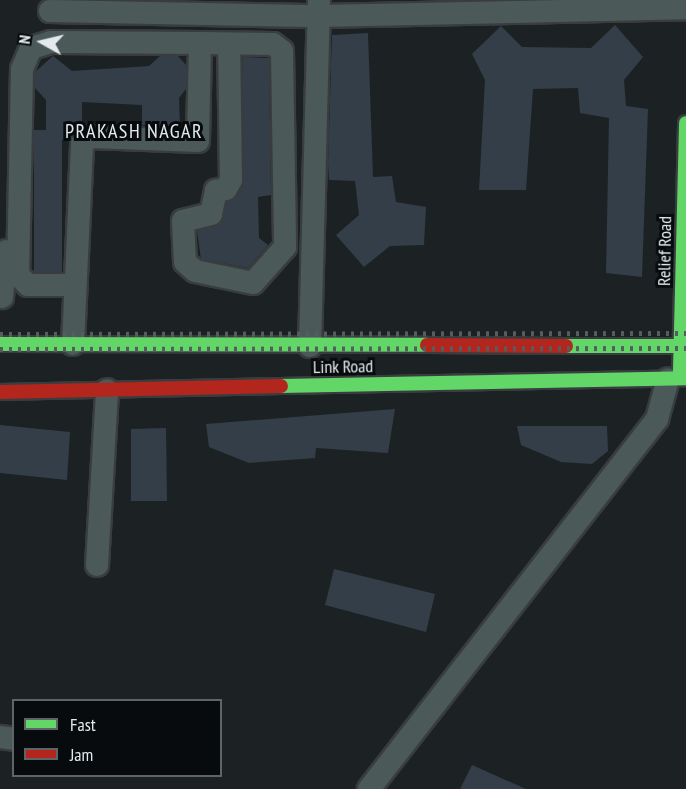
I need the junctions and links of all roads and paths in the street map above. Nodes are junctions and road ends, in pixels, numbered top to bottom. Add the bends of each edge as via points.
1 (319, 8) edge
2 (686, 8) edge
3 (50, 11) dead end
4 (200, 43) junction
5 (229, 44) junction
6 (686, 123) edge
7 (198, 141) junction
8 (230, 142) junction
9 (9, 205) dead end
10 (74, 285) junction
11 (2, 297) dead end
12 (0, 344) edge
13 (73, 344) junction
14 (310, 346) junction
15 (683, 346) edge
16 (678, 379) edge
17 (107, 390) junction
18 (0, 392) edge
19 (97, 565) dead end
20 (369, 789) edge

1 - 2 street
1 - 3 street
1 - 14 street
4 - 5 street
4 - 7 street
4 - 10 street via 51,42 31,48 22,69 18,275 28,285
5 - 8 street
5 - 8 street via 273,44 282,51 285,247 253,283 195,271 184,262 183,221 211,214 216,191 229,185
6 - 15 main road, Relief Road
7 - 8 street
7 - 10 street via 91,137 82,144
9 - 11 street
10 - 13 street
12 - 13 main road, Link Road
13 - 14 main road, Link Road
14 - 15 main road, Link Road
15 - 16 main road, Relief Road
16 - 17 main road, Link Road
16 - 20 street via 657,419
17 - 18 main road, Link Road
17 - 19 street

